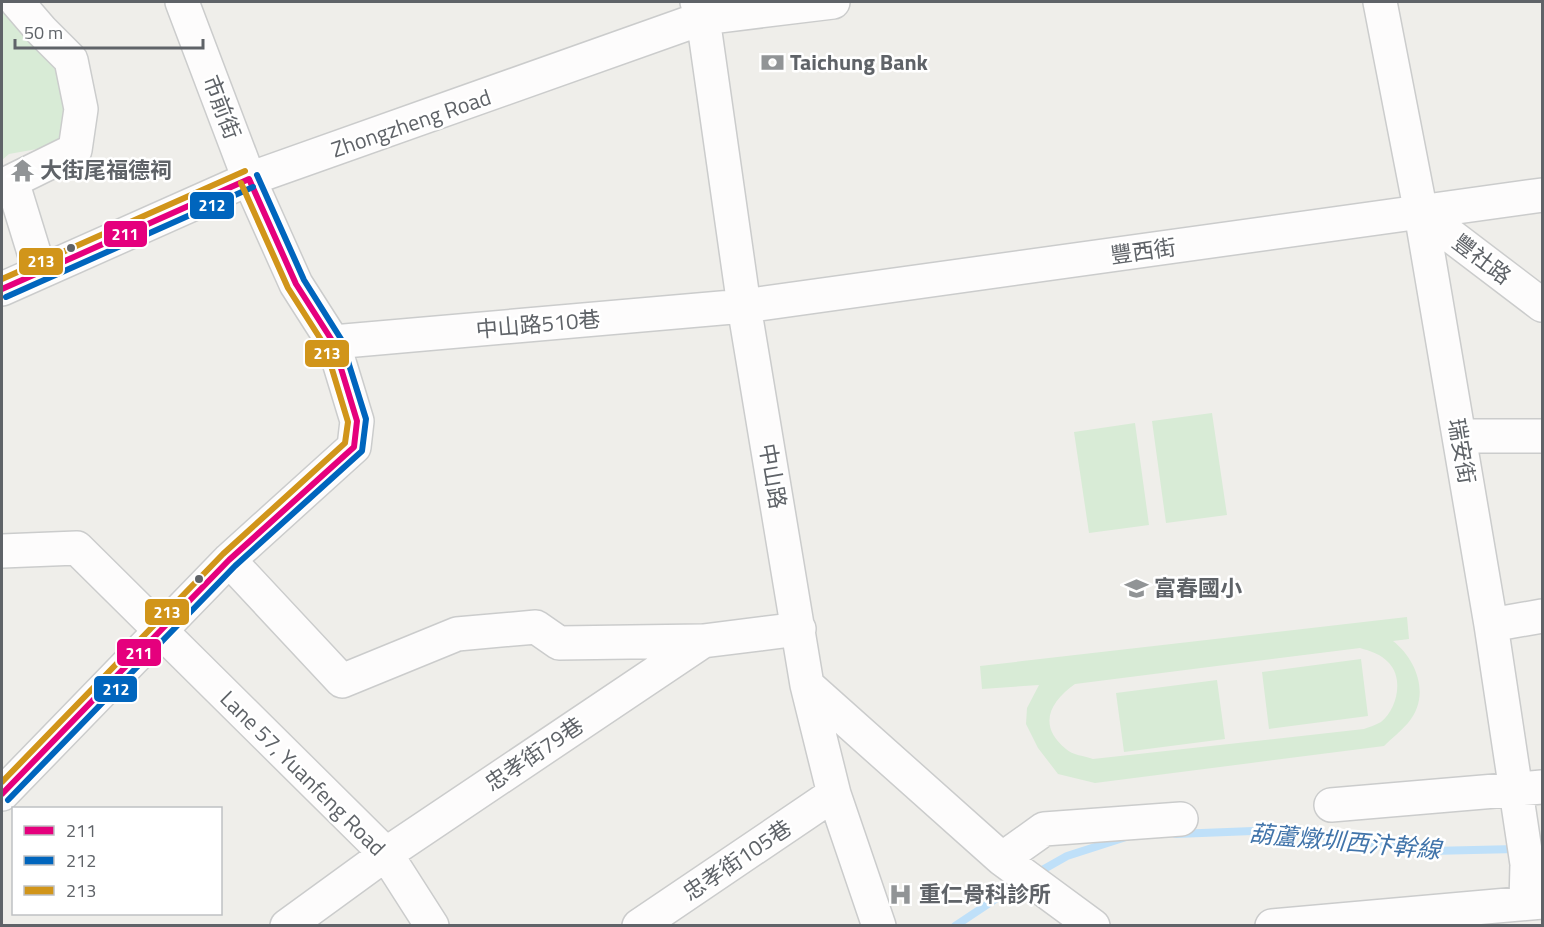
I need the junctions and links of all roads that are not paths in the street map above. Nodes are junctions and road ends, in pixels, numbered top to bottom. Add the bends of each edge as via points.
1 (17, 2) edge
2 (182, 2) edge
3 (833, 2) edge
4 (1380, 2) edge
5 (700, 10) edge
6 (249, 179) junction
7 (7, 185) edge
8 (1542, 195) edge
9 (1421, 213) junction
10 (40, 272) junction
11 (2, 289) edge
12 (1542, 305) edge
13 (744, 306) junction
14 (333, 342) junction
15 (1459, 436) junction
16 (1542, 436) edge
17 (2, 551) edge
18 (229, 560) junction
19 (1542, 616) edge
20 (1491, 625) junction
21 (800, 629) junction
22 (161, 631) junction
23 (703, 641) junction
24 (807, 685) junction
25 (1529, 788) edge
26 (2, 794) edge
27 (834, 794) junction
28 (1331, 805) dead end
29 (1181, 819) dead end
30 (386, 854) junction
31 (1002, 859) junction
32 (1534, 903) edge
33 (287, 926) edge
34 (432, 926) edge
35 (639, 926) edge
36 (879, 926) edge
37 (1093, 926) edge
38 (1272, 926) edge

1 - 7 street via 71,60 81,109 75,150
2 - 6 street, 市前街
3 - 5 street, Zhongzheng Road
4 - 9 street, 瑞安街
5 - 6 street, Zhongzheng Road
5 - 13 street, 中山路
6 - 10 street, Zhongzheng Road
6 - 14 street, 市前街 via 296,284
7 - 10 street
8 - 9 street, 豐西街
9 - 12 street, 豐社路
9 - 13 street, 豐西街
9 - 15 street, 瑞安街
10 - 11 street, Zhongzheng Road
13 - 14 street, 中山路510巷
13 - 21 street, 中山路
14 - 18 street, 市前街 via 357,421 354,447
15 - 16 street
15 - 20 street, 瑞安街
17 - 22 street, Lane 57, Yuanfeng Road via 77,548
18 - 22 street, 市前街
18 - 23 street via 342,681 457,634 536,627 559,643
19 - 20 street
20 - 25 street, 瑞安街
21 - 23 street, 忠孝街79巷
21 - 24 street, 中山路
22 - 26 street, 市前街
22 - 30 street, Lane 57, Yuanfeng Road
23 - 30 street, 忠孝街79巷
24 - 27 street, 中山路
24 - 31 street
25 - 28 street
25 - 32 street, 瑞安街 via 1521,828
27 - 35 street, 忠孝街105巷
27 - 36 street, 中山路
29 - 31 street via 1044,829
30 - 33 street, 忠孝街79巷
30 - 34 street, Lane 57, Yuanfeng Road
31 - 37 street
32 - 38 street

